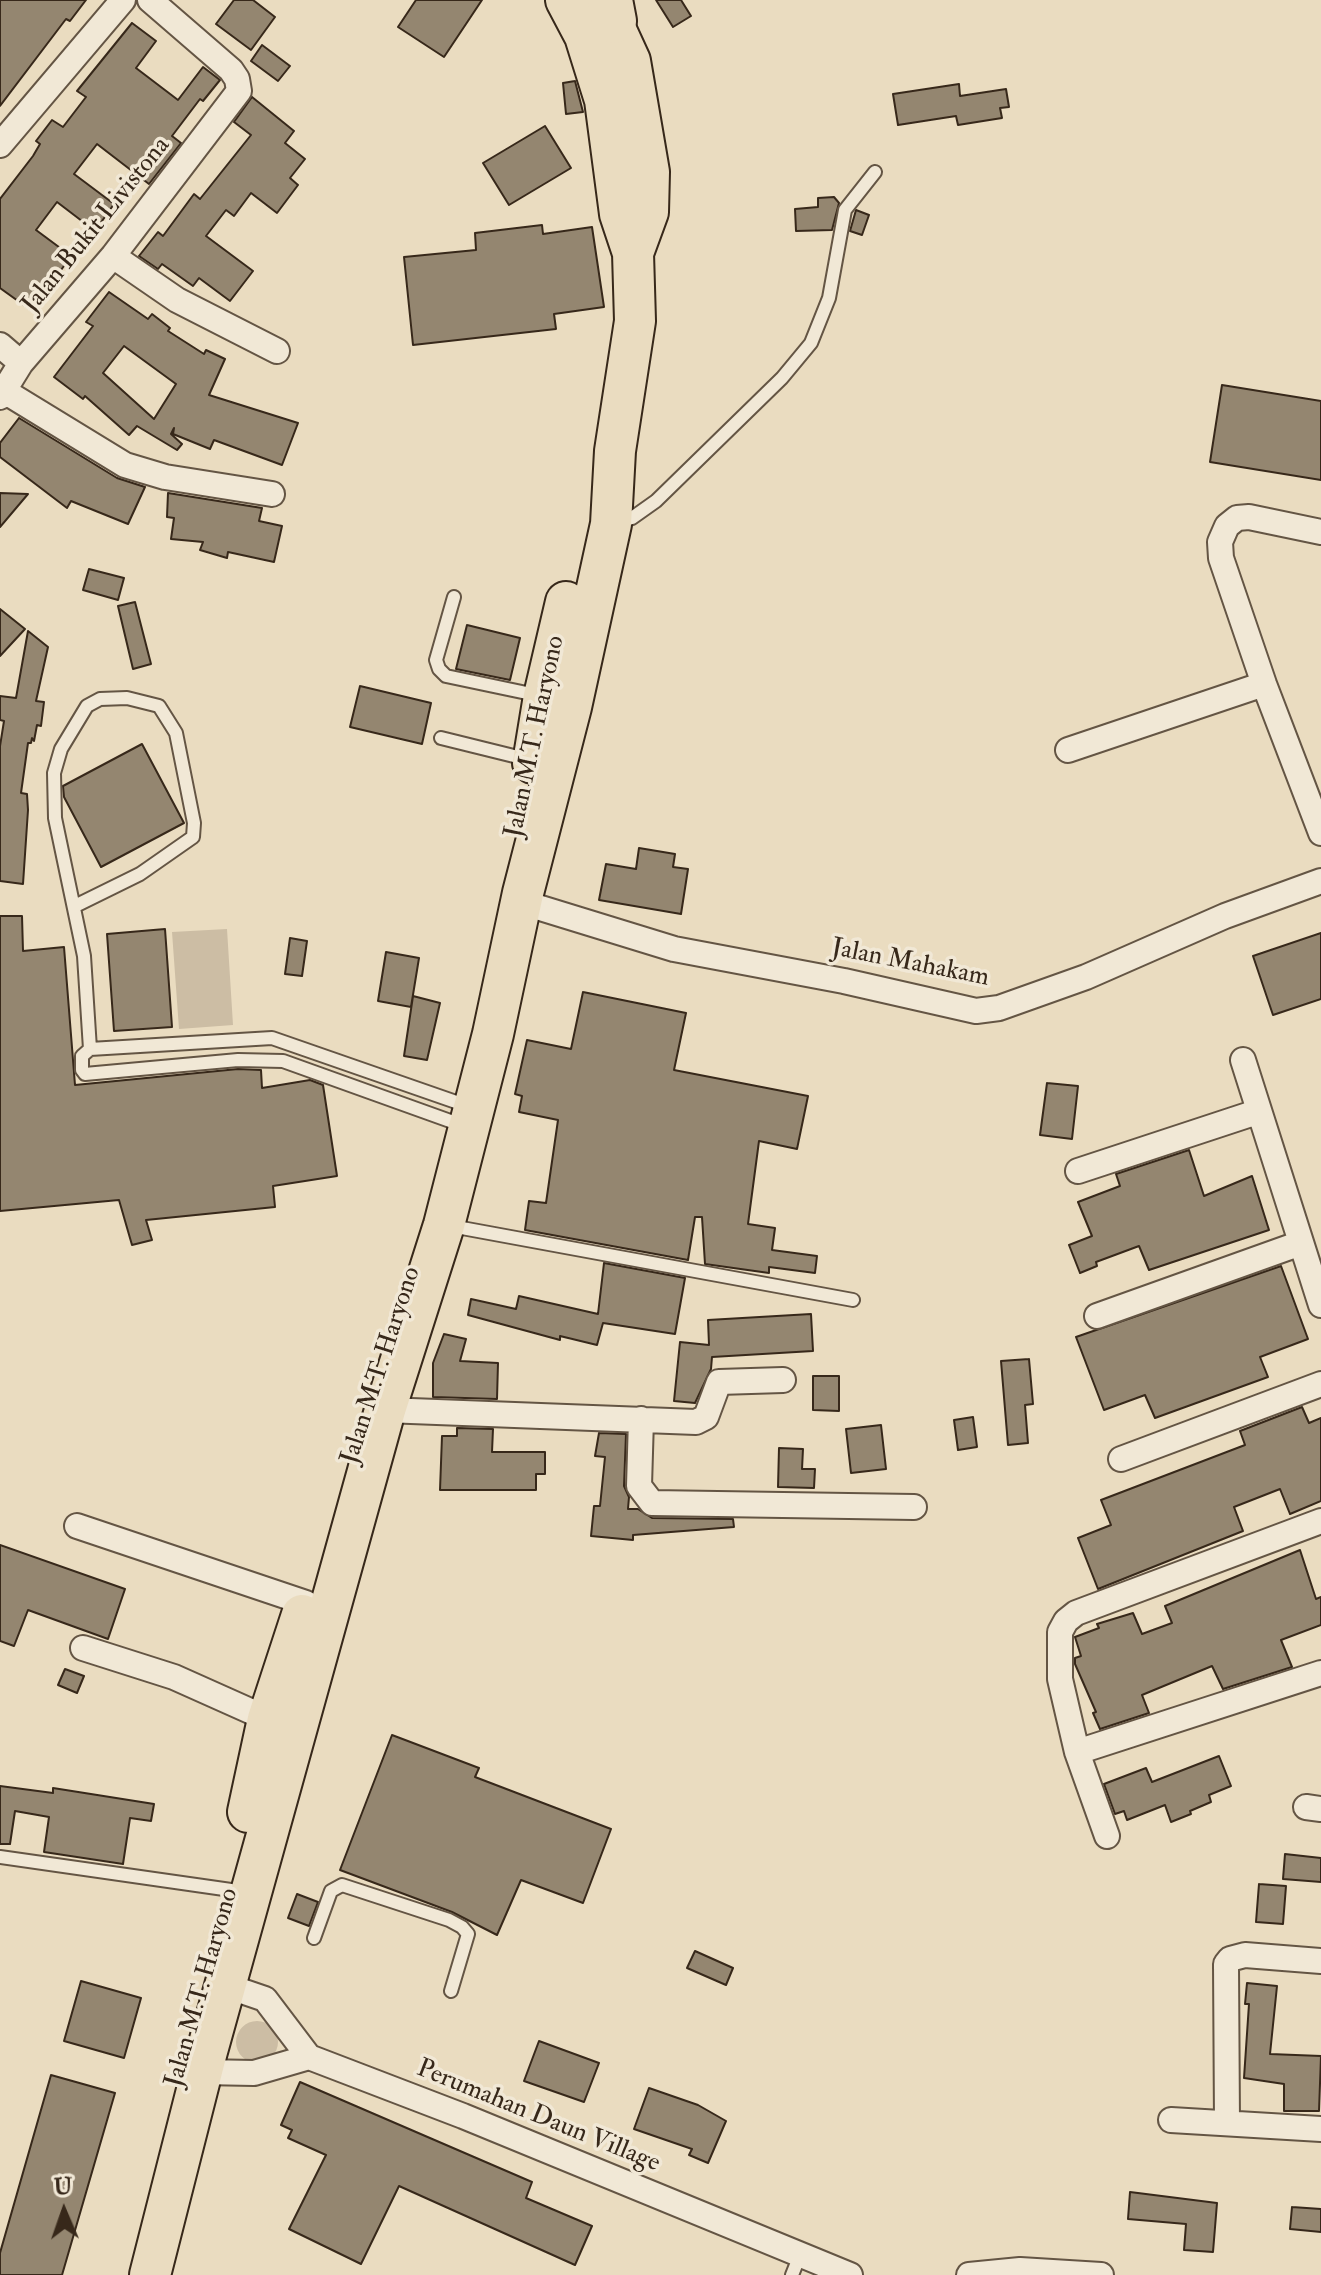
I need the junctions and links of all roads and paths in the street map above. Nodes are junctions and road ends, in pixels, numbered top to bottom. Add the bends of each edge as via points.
1 (123, 0) edge
2 (150, 0) edge
3 (566, 0) edge
4 (609, 7) edge
5 (0, 145) edge
6 (875, 172) dead end
7 (633, 253) junction
8 (113, 256) junction
9 (0, 345) edge
10 (277, 351) dead end
11 (21, 363) junction
12 (2, 394) edge
13 (615, 451) junction
14 (272, 494) dead end
15 (611, 524) junction
16 (1321, 532) edge
17 (454, 597) dead end
18 (1264, 684) junction
19 (544, 696) junction
20 (441, 738) dead end
21 (1068, 750) dead end
22 (533, 761) junction
23 (1321, 833) edge
24 (519, 881) junction
25 (1321, 881) edge
26 (75, 906) junction
27 (242, 1041) junction
28 (298, 1048) junction
29 (90, 1049) junction
30 (245, 1060) junction
31 (1243, 1060) dead end
32 (292, 1065) junction
33 (454, 1112) junction
34 (1257, 1112) junction
35 (1078, 1171) dead end
36 (444, 1225) junction
37 (1301, 1243) junction
38 (853, 1300) dead end
39 (1321, 1305) edge
40 (1097, 1316) dead end
41 (783, 1380) dead end
42 (1321, 1384) edge
43 (385, 1410) junction
44 (641, 1419) junction
45 (1121, 1459) dead end
46 (914, 1507) dead end
47 (1321, 1521) edge
48 (77, 1526) dead end
49 (306, 1603) junction
50 (83, 1648) dead end
51 (1321, 1673) edge
52 (268, 1719) junction
53 (1077, 1752) junction
54 (1107, 1836) dead end
55 (0, 1857) edge
56 (231, 1890) junction
57 (314, 1938) dead end
58 (1321, 1961) edge
59 (217, 1983) junction
60 (451, 1991) dead end
61 (309, 2057) junction
62 (191, 2069) junction
63 (1171, 2120) dead end
64 (1227, 2123) junction
65 (1321, 2129) edge
66 (796, 2265) edge
67 (123, 2275) edge
68 (150, 2275) edge
69 (850, 2275) edge
70 (969, 2275) edge
71 (1101, 2275) edge

1 - 5 street
2 - 8 street, Jalan Bukit Livistona via 231,70 239,91
3 - 7 main road, Jalan M.T. Haryono via 585,36 605,100 620,214
4 - 7 main road, Jalan M.T. Haryono via 630,61 649,172 648,212
6 - 15 lane via 845,210 829,298 811,343 656,501 632,518
7 - 13 main road, Jalan M.T. Haryono via 635,321
8 - 10 street via 177,300
8 - 11 street, Jalan Bukit Livistona
9 - 11 street
11 - 12 street, Jalan Bukit Livistona
12 - 14 street via 125,465 165,477
13 - 15 main road, Jalan M.T. Haryono
13 - 19 main road, Jalan M.T. Haryono via 585,526
15 - 24 main road, Jalan M.T. Haryono via 571,707
16 - 18 street via 1237,518 1220,542
17 - 19 lane via 436,660 439,669 446,676
18 - 21 street
18 - 23 street
19 - 22 main road, Jalan M.T. Haryono
20 - 22 lane
22 - 24 main road, Jalan M.T. Haryono
24 - 25 street, Jalan Mahakam via 674,949 976,1011 1086,977
24 - 33 main road, Jalan M.T. Haryono
24 - 36 main road, Jalan M.T. Haryono via 493,1034
26 - 26 lane via 140,874 193,837 176,733 159,706 127,698 100,699 87,706 61,749 54,773 55,818
26 - 29 lane
27 - 28 lane via 272,1038
27 - 29 lane
27 - 30 lane
28 - 32 lane
28 - 33 lane
29 - 30 lane via 82,1056 85,1074
30 - 32 lane
31 - 34 street
32 - 33 lane
33 - 49 main road, Jalan M.T. Haryono via 416,1264
34 - 35 street
34 - 37 street
36 - 38 lane
36 - 43 main road, Jalan M.T. Haryono
37 - 39 street
37 - 40 street
41 - 44 street via 719,1382 706,1417 696,1422
42 - 45 street
43 - 44 street
43 - 59 main road, Jalan M.T. Haryono
44 - 46 street via 639,1486 652,1503
47 - 53 street via 1066,1621 1060,1632 1060,1679
48 - 49 street
49 - 52 main road, Jalan M.T. Haryono
50 - 52 street via 174,1677
51 - 53 street
52 - 56 main road, Jalan M.T. Haryono
53 - 54 street
55 - 56 lane
56 - 59 main road, Jalan M.T. Haryono
57 - 60 lane via 331,1891 342,1885 449,1920 468,1934
58 - 64 street via 1245,1955 1226,1964
59 - 61 street via 265,1999
59 - 62 main road, Jalan M.T. Haryono
61 - 62 street via 254,2073
61 - 66 street, Perumahan Daun Village via 463,2116
62 - 67 main road, Jalan M.T. Haryono
62 - 68 main road, Jalan M.T. Haryono
63 - 64 street
64 - 65 street
66 - 69 street, Perumahan Daun Village
70 - 71 street via 1020,2270

